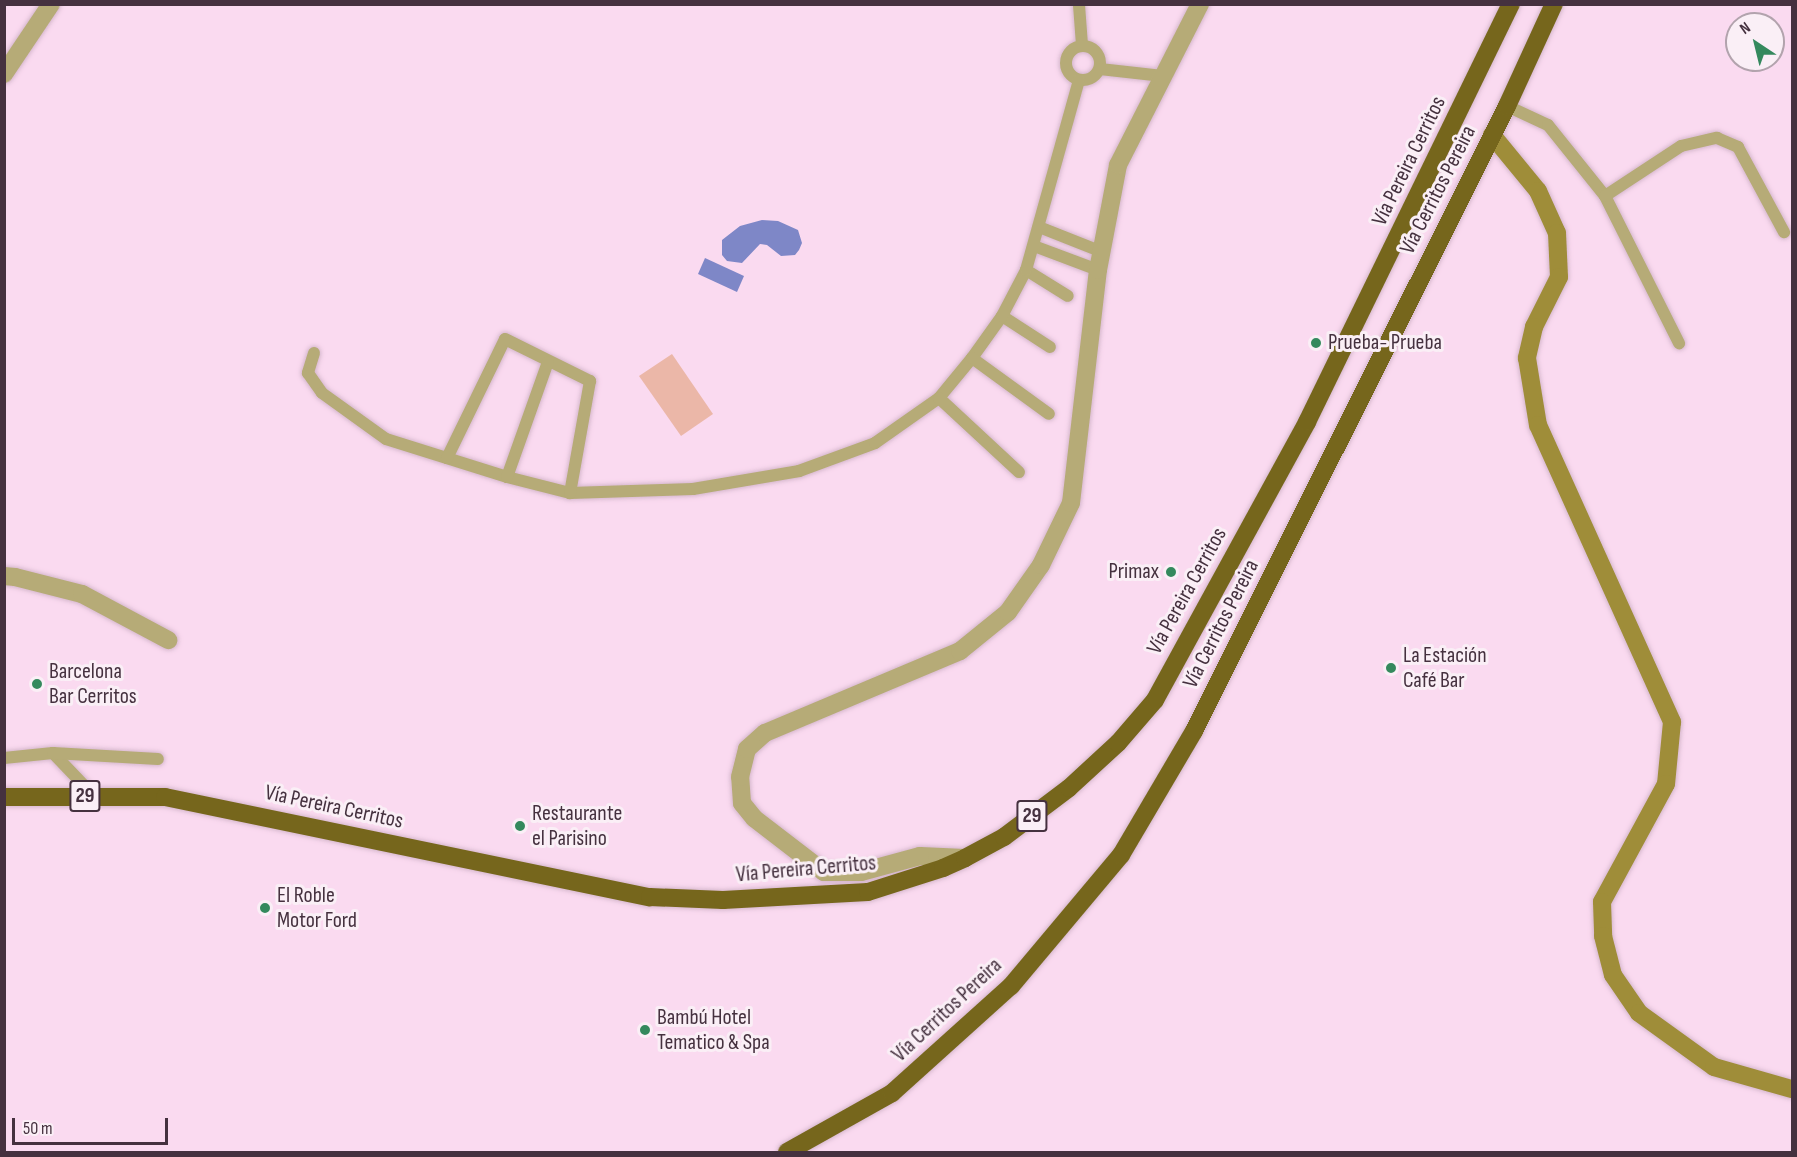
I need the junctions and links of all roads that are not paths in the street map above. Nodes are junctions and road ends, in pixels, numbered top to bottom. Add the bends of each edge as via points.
1 (51, 4) edge
2 (1200, 4) edge
3 (1502, 4) edge
4 (1511, 4) edge
5 (1554, 4) edge
6 (1080, 5) edge
7 (1082, 45) junction
8 (1487, 54) junction
9 (1100, 69) junction
10 (4, 74) edge
11 (1163, 76) junction
12 (1079, 80) junction
13 (1507, 106) junction
14 (1492, 135) junction
15 (1605, 196) junction
16 (1039, 227) junction
17 (1784, 232) dead end
18 (1034, 246) junction
19 (1100, 261) junction
20 (1026, 270) junction
21 (1068, 296) dead end
22 (1002, 316) junction
23 (1679, 343) dead end
24 (1050, 347) dead end
25 (314, 353) dead end
26 (972, 358) junction
27 (548, 362) junction
28 (939, 398) junction
29 (1048, 414) dead end
30 (447, 458) junction
31 (1019, 472) dead end
32 (507, 477) junction
33 (570, 493) junction
34 (4, 576) edge
35 (168, 639) dead end
36 (53, 753) junction
37 (4, 758) edge
38 (158, 759) dead end
39 (94, 796) junction
40 (4, 797) edge
41 (965, 858) junction
42 (1792, 1089) edge
43 (787, 1152) edge

1 - 10 street
2 - 11 street
3 - 8 highway
4 - 8 highway, 29
5 - 13 highway, Vía Cerritos Pereira
6 - 7 lane
7 - 9 lane via 1097,52
7 - 12 lane via 1074,48 1065,62 1071,77
8 - 41 highway, Vía Pereira Cerritos / 29 via 1307,422 1155,700 1118,743 1069,788 1004,837
9 - 11 lane
9 - 12 lane via 1088,80
11 - 19 street via 1118,165
12 - 16 lane
13 - 14 highway, Vía Cerritos Pereira
13 - 15 lane via 1548,125
14 - 42 street via 1538,191 1557,233 1559,278 1534,327 1527,358 1538,425 1672,722 1666,784 1602,902 1603,936 1613,975 1639,1013 1714,1067
14 - 43 highway, Vía Cerritos Pereira via 1194,731 1121,855 1011,986 909,1078 892,1093
15 - 17 lane via 1681,146 1717,138 1738,147
15 - 23 lane
16 - 18 lane
16 - 19 lane
18 - 19 lane
18 - 20 lane
19 - 41 street via 1071,503 1035,574 1008,612 960,651 765,732 747,749 740,777 742,803 754,818 824,872 861,872 920,856
20 - 21 lane
20 - 22 lane
22 - 24 lane
22 - 26 lane
25 - 30 lane via 308,373 322,393 386,439
26 - 28 lane
26 - 29 lane
27 - 30 lane via 505,339
27 - 32 lane
27 - 33 lane via 590,381
28 - 31 lane
28 - 33 lane via 875,443 799,471 693,489
30 - 32 lane
32 - 33 lane
34 - 35 street via 82,594
36 - 37 lane
36 - 38 lane
36 - 39 lane
39 - 40 highway, Vía Pereira Cerritos / 29
39 - 41 highway, Vía Pereira Cerritos / 29 via 165,797 650,897 723,900 868,892

